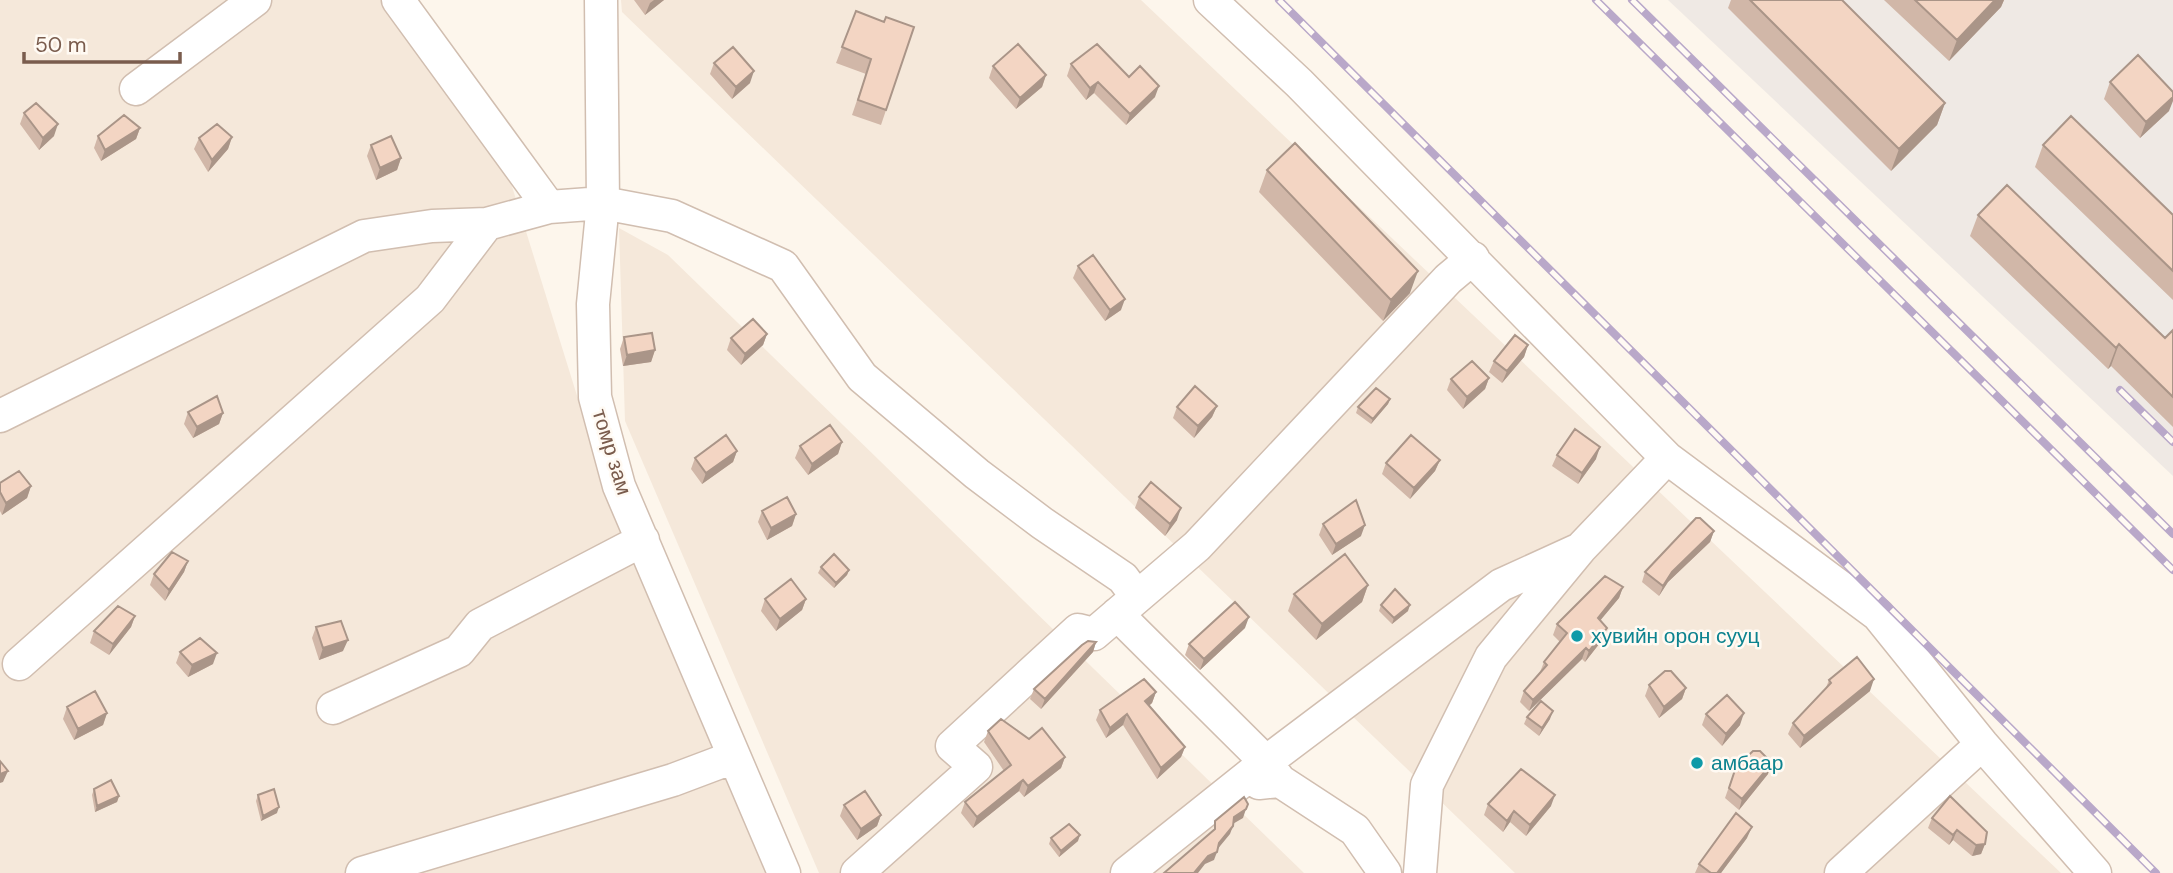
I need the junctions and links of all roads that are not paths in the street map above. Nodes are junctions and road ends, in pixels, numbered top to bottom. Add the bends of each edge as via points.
1 (255, 0) edge
2 (398, 0) edge
3 (601, 0) edge
4 (1210, 0) edge
5 (136, 89) dead end
6 (603, 203) junction
7 (549, 207) junction
8 (486, 224) junction
9 (1473, 258) junction
10 (0, 416) edge
11 (1667, 458) junction
12 (643, 540) junction
13 (1580, 549) junction
14 (1127, 606) junction
15 (19, 664) dead end
16 (332, 708) dead end
17 (1982, 744) junction
18 (734, 757) junction
19 (1273, 771) junction
20 (362, 873) edge
21 (784, 873) edge
22 (857, 873) edge
23 (1127, 873) edge
24 (1385, 873) edge
25 (1420, 873) edge
26 (1841, 873) edge
27 (2095, 873) edge

1 - 5 street
2 - 7 street
3 - 6 street, томр зам
4 - 9 street
6 - 7 street
6 - 12 street, томр зам via 593,304 595,397 620,486
6 - 14 street via 672,216 783,266 862,377 977,474 1124,578
7 - 8 street
8 - 10 street via 364,236
8 - 15 street via 430,299
9 - 11 street
9 - 14 street via 1448,279 1197,546
11 - 13 street
11 - 17 street via 1878,615
12 - 16 street via 480,625 459,651
12 - 18 street, томр зам
13 - 19 street via 1502,585
13 - 25 street via 1491,657 1427,785
14 - 19 street
14 - 22 street via 1094,635 1078,629 953,746 976,767
17 - 26 street
17 - 27 street
18 - 20 street via 673,780
18 - 21 street, томр зам
19 - 23 street via 1237,785
19 - 24 street via 1355,830

